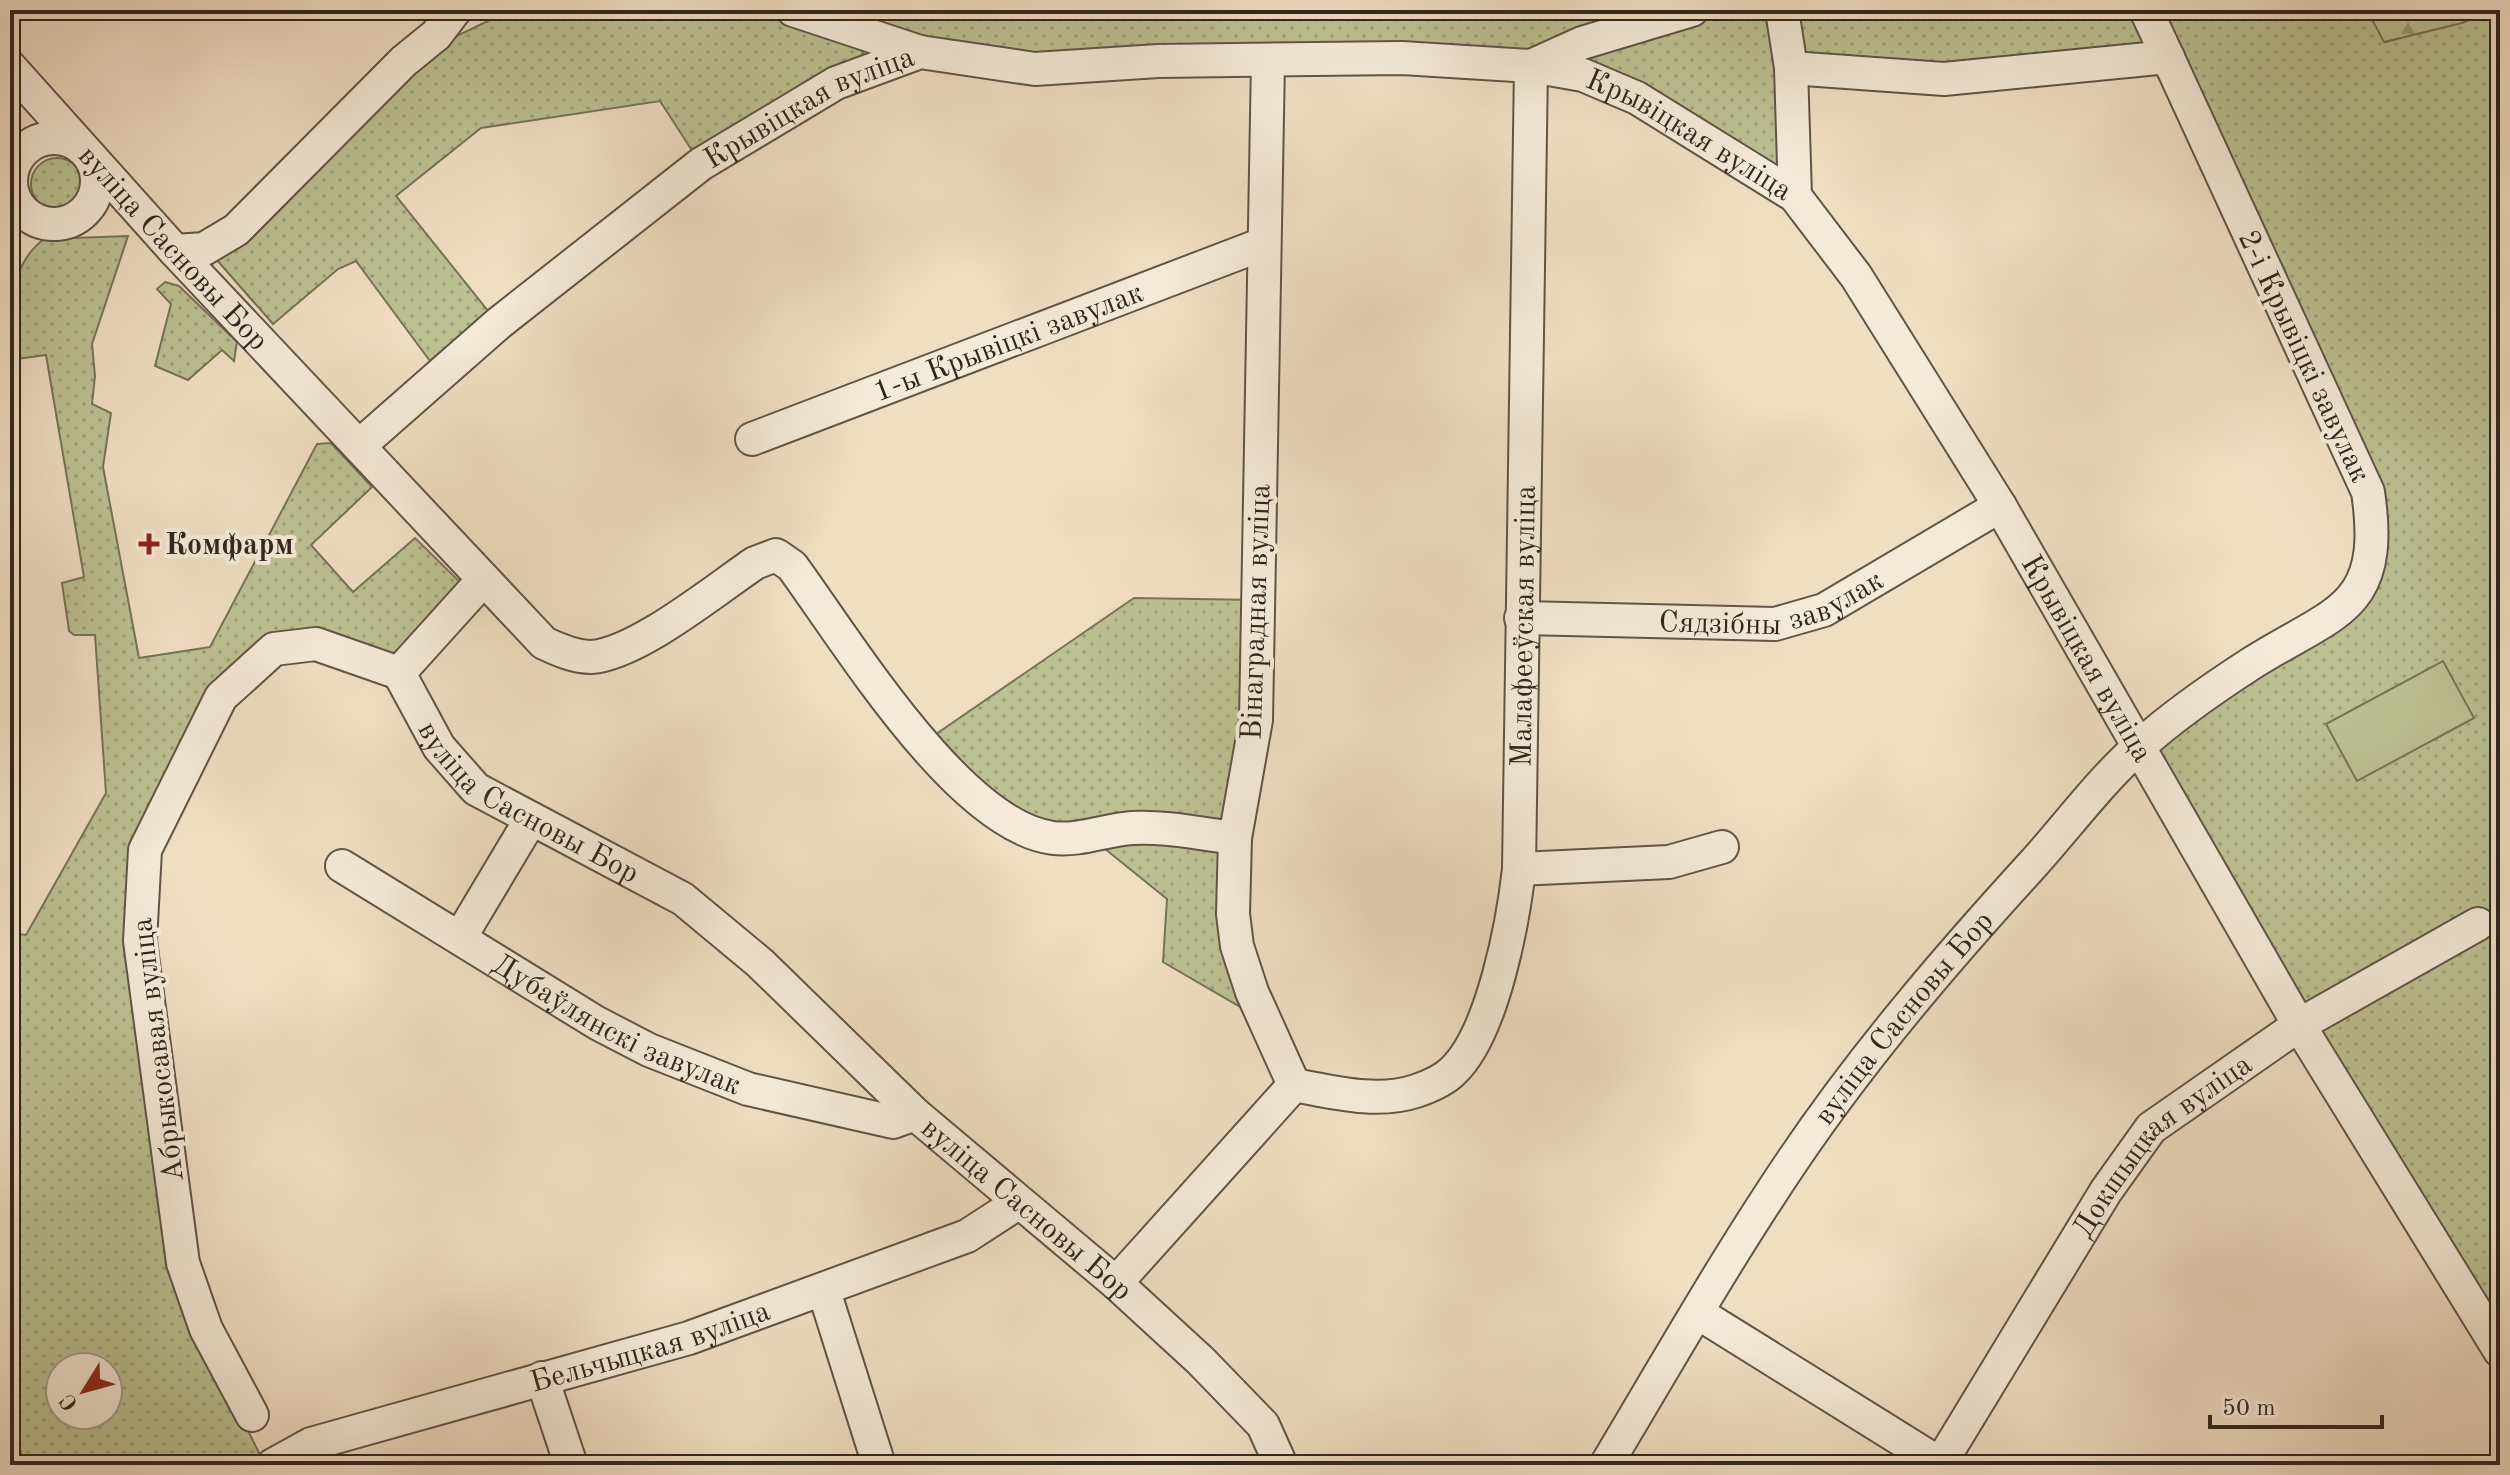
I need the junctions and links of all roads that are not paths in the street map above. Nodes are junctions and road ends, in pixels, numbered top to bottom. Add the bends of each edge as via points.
1 (481, 10) edge
2 (793, 10) edge
3 (1692, 10) edge
4 (1782, 10) edge
5 (2146, 10) edge
6 (446, 22) edge
7 (920, 52) junction
8 (2168, 57) junction
9 (1268, 61) junction
10 (1531, 66) junction
11 (1791, 68) junction
12 (17, 75) edge
13 (22, 142) edge
14 (86, 153) junction
15 (11, 192) edge
16 (1795, 196) junction
17 (74, 219) junction
18 (148, 222) junction
19 (1263, 244) junction
20 (175, 251) junction
21 (752, 439) dead end
22 (359, 446) junction
23 (2000, 506) junction
24 (483, 580) junction
25 (1521, 618) junction
26 (399, 673) junction
27 (2140, 745) junction
28 (531, 819) junction
29 (1235, 838) junction
30 (1722, 847) dead end
31 (342, 866) dead end
32 (1519, 869) junction
33 (2478, 924) dead end
34 (461, 936) junction
35 (2299, 1025) junction
36 (1294, 1085) junction
37 (915, 1114) junction
38 (1018, 1203) junction
39 (1116, 1283) junction
40 (824, 1291) junction
41 (1698, 1313) junction
42 (2500, 1351) edge
43 (542, 1378) junction
44 (252, 1415) dead end
45 (1941, 1464) edge
46 (273, 1465) edge
47 (571, 1465) edge
48 (879, 1465) edge
49 (1281, 1465) edge
50 (1606, 1465) edge

1 - 6 street
2 - 7 street
3 - 10 street via 1582,43
4 - 11 street
5 - 8 street, 2-і Крывіцкі завулак
6 - 20 street via 236,230 204,249
7 - 9 street, Крывіцкая вуліца via 1035,69
7 - 22 street, Крывіцкая вуліца via 836,83 701,164 499,323
8 - 11 street via 1944,79
8 - 27 street, 2-і Крывіцкі завулак via 2368,492 2374,530 2365,574 2340,611 2249,665
9 - 10 street, Крывіцкая вуліца via 1402,58
9 - 19 street, Вінаградная вуліца
10 - 16 street, Крывіцкая вуліца via 1583,75 1637,98
10 - 25 street, Малафееўская вуліца
11 - 16 street
12 - 13 street via 37,123
12 - 14 street, вуліца Сасновы Бор
13 - 14 street via 61,139
13 - 15 street
14 - 17 street via 97,176 96,189
14 - 18 street, вуліца Сасновы Бор
15 - 17 street via 29,216 42,222
16 - 23 street, Крывіцкая вуліца via 1856,276
17 - 18 street
18 - 20 street, вуліца Сасновы Бор
19 - 21 street, 1-ы Крывіцкі завулак
19 - 29 street, Вінаградная вуліца via 1256,720
20 - 22 street, вуліца Сасновы Бор
22 - 24 street, вуліца Сасновы Бор
23 - 25 street, Сядзібны завулак via 1824,610 1775,624
23 - 27 street, Крывіцкая вуліца
24 - 26 street
24 - 29 street, вуліца Сасновы Бор via 544,643 590,657 625,649 755,563 776,555 792,566 949,774 1000,817 1051,838 1135,828
25 - 32 street, Малафееўская вуліца
26 - 28 street, вуліца Сасновы Бор via 431,734 465,779
26 - 44 street, Абрыкосавая вуліца via 316,644 274,649 221,697 145,850 140,941 183,1263 206,1329
27 - 35 street, Крывіцкая вуліца
27 - 41 street, вуліца Сасновы Бор via 1937,970 1793,1159
28 - 34 street
28 - 37 street, вуліца Сасновы Бор via 683,899 760,963
29 - 36 street, Вінаградная вуліца via 1237,946
30 - 32 street via 1669,862
31 - 34 street, Дубаўлянскі завулак
32 - 36 street, Малафееўская вуліца via 1510,931 1485,1015 1452,1072 1414,1092 1358,1096
33 - 35 street, Докшыцкая вуліца
34 - 37 street, Дубаўлянскі завулак via 597,1023 748,1089 893,1122
35 - 42 street, Крывіцкая вуліца
35 - 45 street, Докшыцкая вуліца via 2151,1128 2106,1191
36 - 39 street
37 - 38 street, вуліца Сасновы Бор
38 - 39 street, вуліца Сасновы Бор
38 - 40 street, Бельчыцкая вуліца via 967,1236
39 - 49 street, вуліца Сасновы Бор via 1263,1425
40 - 43 street, Бельчыцкая вуліца via 689,1338
40 - 48 street
41 - 45 street
41 - 50 street, вуліца Сасновы Бор
43 - 46 street, Бельчыцкая вуліца via 311,1444
43 - 47 street

